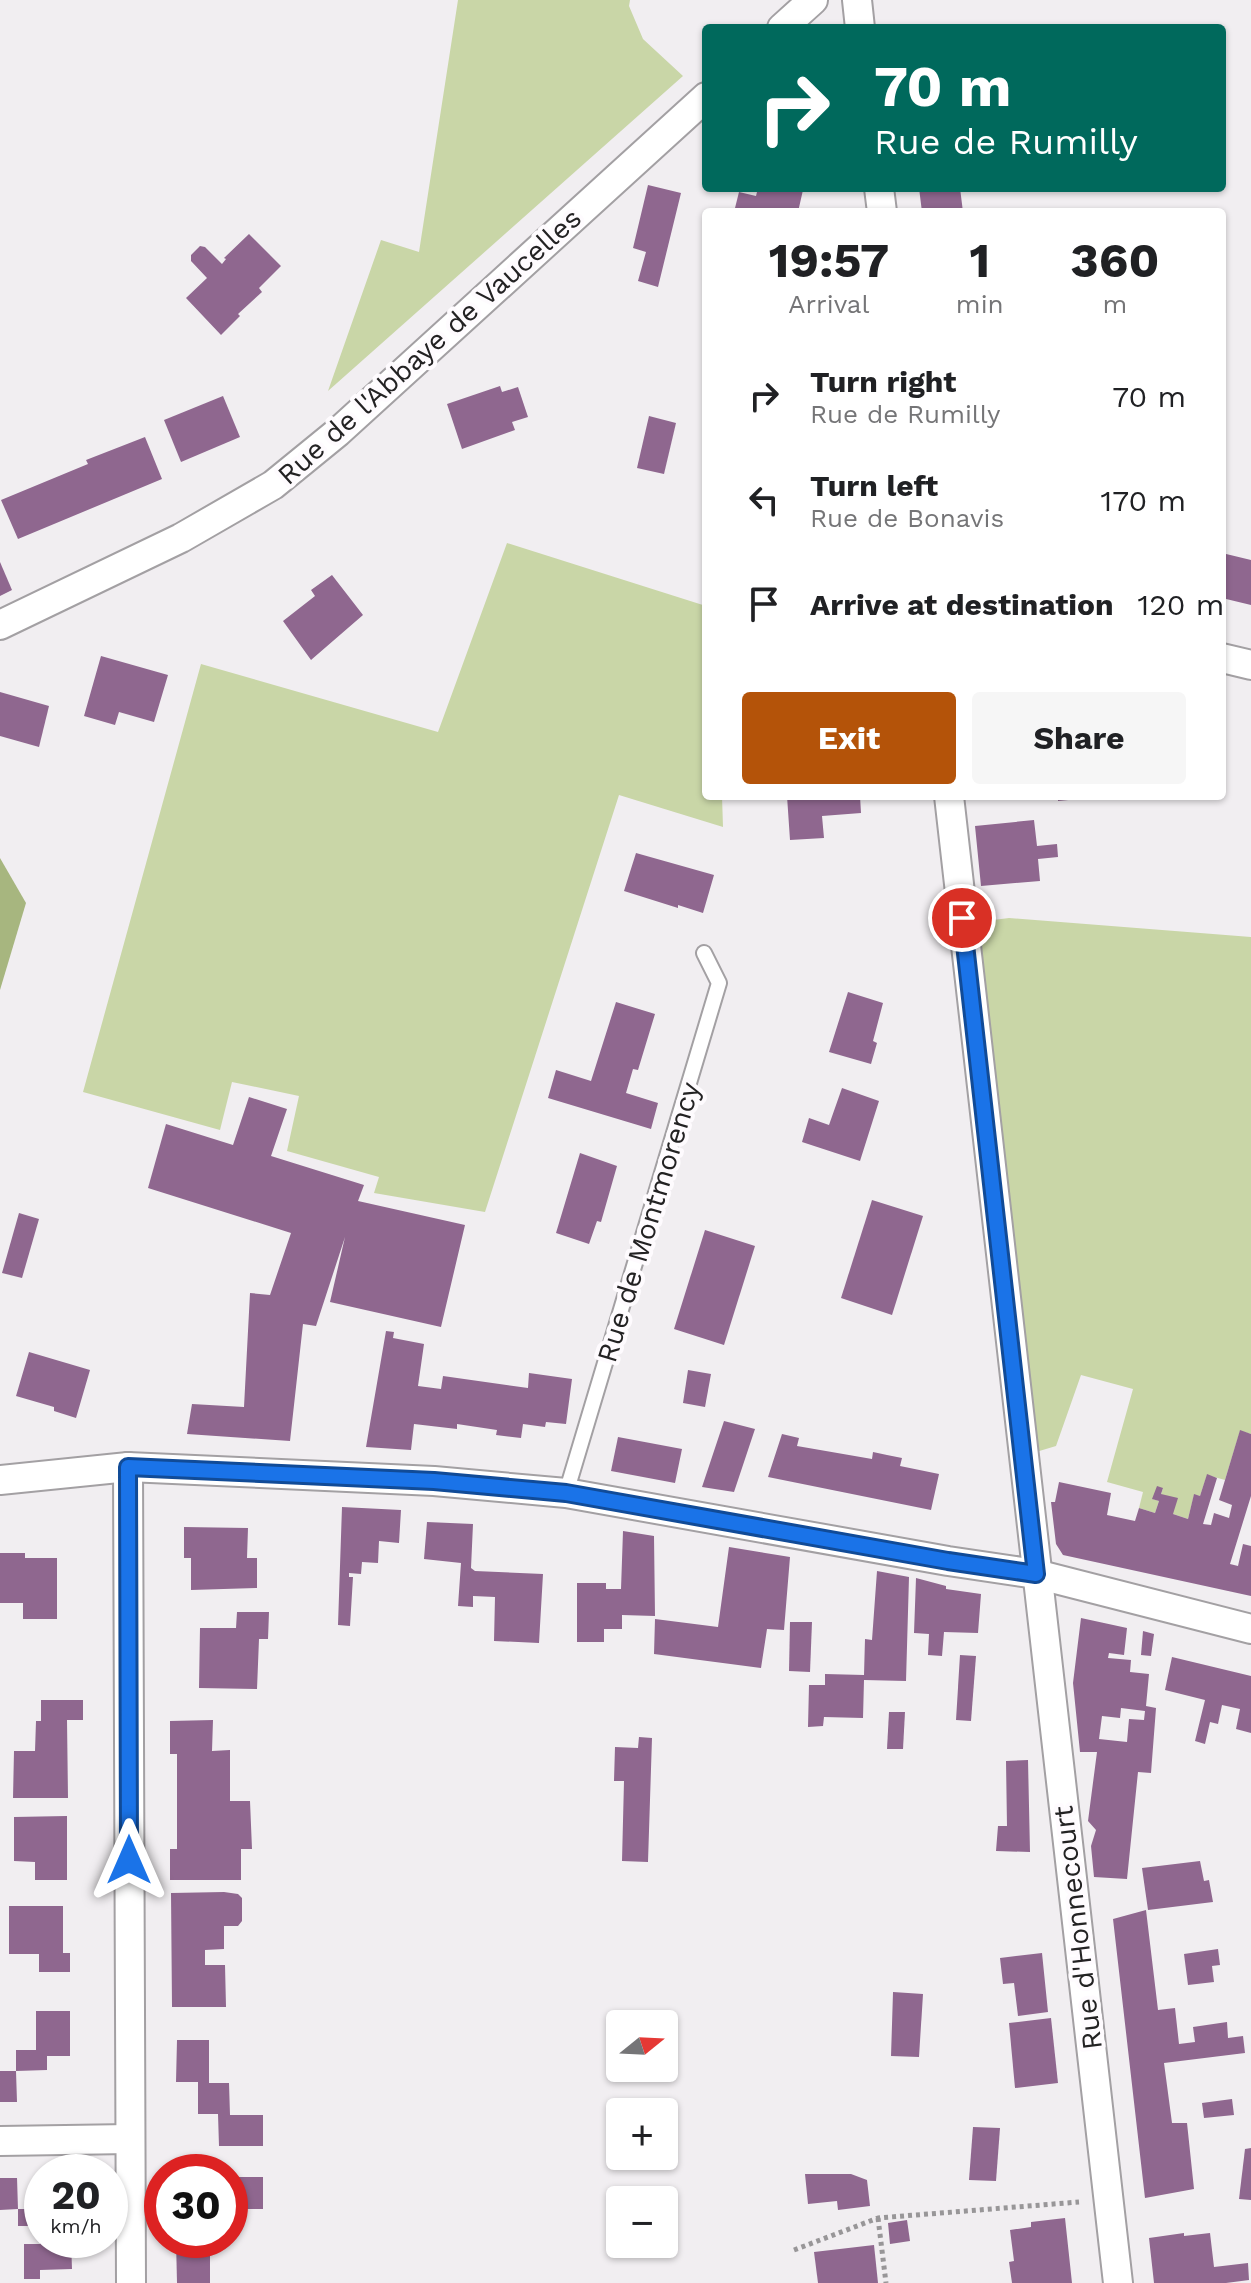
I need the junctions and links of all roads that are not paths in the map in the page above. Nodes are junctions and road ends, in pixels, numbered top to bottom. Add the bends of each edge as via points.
1 (813, 0) edge
2 (857, 0) edge
3 (786, 24) edge
4 (860, 24) edge
5 (702, 101) edge
6 (0, 625) edge
7 (1226, 659) edge
8 (1251, 665) edge
9 (949, 800) edge
10 (704, 953) dead end
11 (128, 1467) junction
12 (0, 1480) edge
13 (566, 1493) junction
14 (1036, 1574) junction
15 (1251, 1629) edge
16 (130, 2139) junction
17 (0, 2141) edge
18 (131, 2283) edge
19 (1118, 2283) edge

1 - 3 street
2 - 4 street
5 - 6 street, Rue de l'Abbaye de Vaucelles via 273,485 181,538
7 - 8 street
9 - 14 street, Rue d'Honnecourt
10 - 13 lane, Rue de Montmorency via 719,983
11 - 12 street
11 - 13 street via 434,1481
11 - 16 street
13 - 14 street
14 - 15 street
14 - 19 street, Rue d'Honnecourt
16 - 17 street
16 - 18 street

